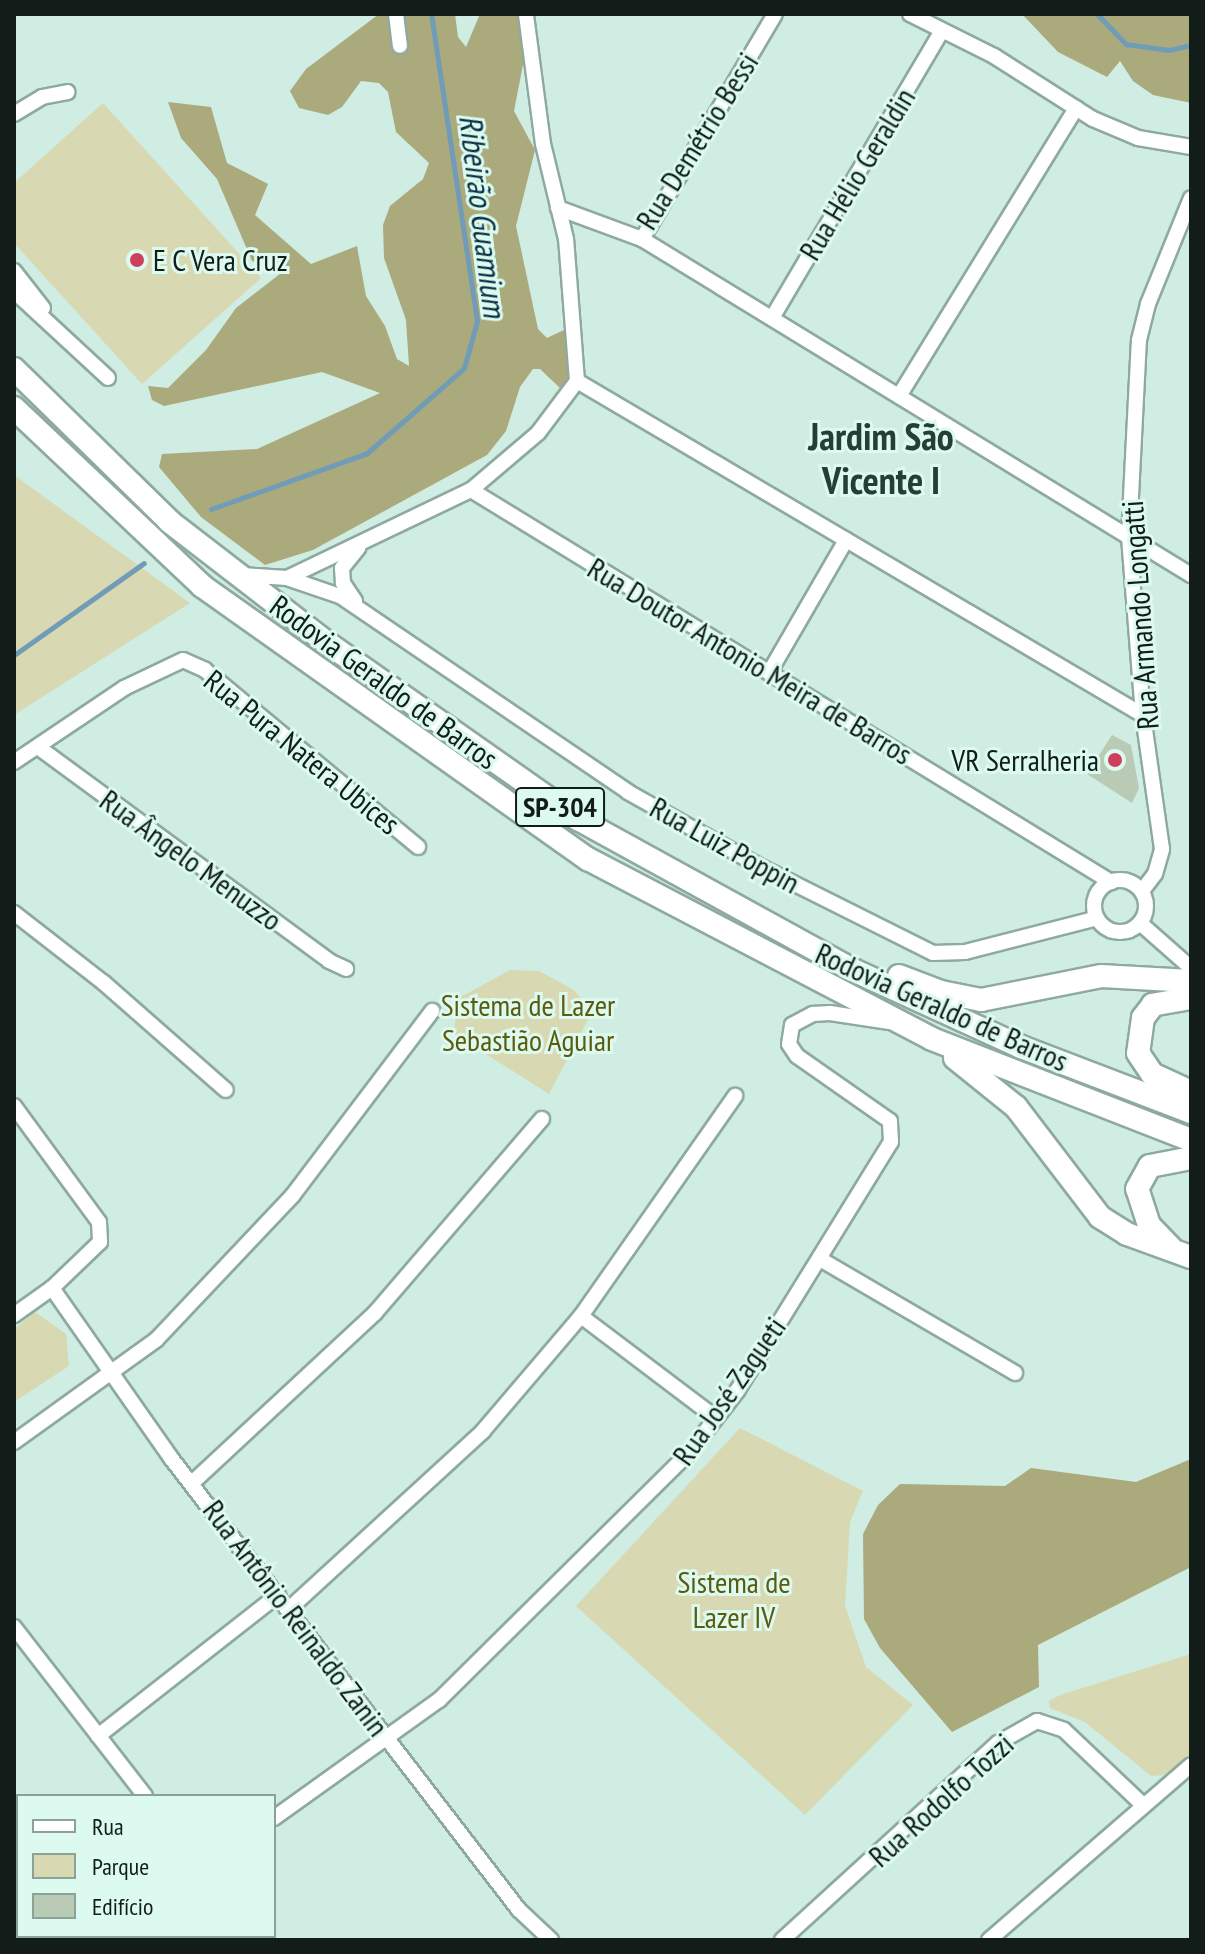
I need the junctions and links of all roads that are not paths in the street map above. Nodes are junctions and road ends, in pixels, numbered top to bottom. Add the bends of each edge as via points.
1 (396, 14) edge
2 (526, 14) edge
3 (775, 14) edge
4 (910, 14) edge
5 (942, 30) junction
6 (400, 46) dead end
7 (68, 92) dead end
8 (1076, 108) junction
9 (14, 114) edge
10 (1191, 147) edge
11 (1191, 198) edge
12 (558, 208) junction
13 (642, 239) junction
14 (14, 271) edge
15 (14, 291) edge
16 (772, 318) junction
17 (57, 328) junction
18 (14, 369) edge
19 (108, 378) dead end
20 (577, 381) junction
21 (899, 396) junction
22 (14, 408) edge
23 (471, 490) junction
24 (1129, 536) junction
25 (370, 538) junction
26 (846, 540) junction
27 (240, 575) junction
28 (1191, 575) edge
29 (287, 578) junction
30 (385, 627) junction
31 (769, 673) junction
32 (1143, 715) junction
33 (38, 747) junction
34 (14, 762) edge
35 (418, 847) dead end
36 (1111, 882) junction
37 (1142, 891) junction
38 (729, 904) junction
39 (14, 913) edge
40 (1097, 918) junction
41 (1140, 923) junction
42 (1191, 968) edge
43 (346, 969) dead end
44 (1191, 981) edge
45 (1191, 998) edge
46 (432, 1011) dead end
47 (902, 1024) junction
48 (932, 1039) junction
49 (226, 1090) dead end
50 (1191, 1092) edge
51 (735, 1096) dead end
52 (14, 1106) edge
53 (1191, 1112) edge
54 (542, 1119) dead end
55 (1191, 1140) edge
56 (1191, 1158) edge
57 (1186, 1256) edge
58 (820, 1259) junction
59 (52, 1288) junction
60 (14, 1315) edge
61 (581, 1316) junction
62 (114, 1373) junction
63 (1015, 1373) dead end
64 (716, 1418) junction
65 (14, 1442) edge
66 (192, 1483) junction
67 (278, 1595) junction
68 (289, 1609) junction
69 (14, 1627) edge
70 (98, 1736) junction
71 (389, 1739) junction
72 (1191, 1765) edge
73 (143, 1794) edge
74 (1142, 1804) junction
75 (276, 1817) edge
76 (551, 1940) edge
77 (782, 1940) edge
78 (989, 1940) edge

1 - 6 street
2 - 12 street via 543,144
3 - 13 street, Rua Demétrio Bessi
4 - 5 street
5 - 8 street
5 - 16 street, Rua Hélio Geraldin
7 - 9 street via 42,97
8 - 10 street via 1138,138
8 - 21 street
11 - 24 street, Rua Armando Longatti via 1139,340
12 - 13 street, Rua Demétrio Bessi
12 - 20 street via 573,305
13 - 16 street
14 - 17 street
15 - 17 street
16 - 21 street
17 - 19 street
18 - 27 highway, Rodovia Geraldo de Barros / SP-304 via 170,522
20 - 23 street via 538,433
20 - 26 street
21 - 24 street
22 - 47 highway, Rodovia Geraldo de Barros / SP-304 via 202,586 465,775 588,859
23 - 25 street
23 - 31 street, Rua Doutor Antonio Meira de Barros
24 - 28 street
24 - 32 street, Rua Armando Longatti
25 - 29 street
25 - 30 street, Rua Luiz Poppin via 348,556 343,583 347,594
26 - 31 street
26 - 32 street
27 - 29 street
27 - 38 highway, Rodovia Geraldo de Barros / SP-304 via 510,776
29 - 30 street, Rua Luiz Poppin via 340,596
30 - 40 street, Rua Luiz Poppin via 628,792 763,868 933,953 965,952
31 - 36 street, Rua Doutor Antonio Meira de Barros
32 - 37 street, Rua Armando Longatti via 1162,849 1155,874
33 - 34 street
33 - 35 street, Rua Pura Natera Ubices via 124,688 183,660 205,670
33 - 43 street, Rua Ângelo Menuzzo
36 - 37 street via 1128,881
36 - 40 street via 1095,901
37 - 41 street via 1146,907
38 - 44 highway via 963,999 1101,976
38 - 53 highway, Rodovia Geraldo de Barros / SP-304 via 851,969 1021,1047
39 - 49 street
40 - 41 street via 1117,932
41 - 42 street
45 - 50 highway via 1153,1005 1143,1018 1138,1053 1152,1074
46 - 62 street via 293,1195 156,1340
47 - 48 highway, Rodovia Geraldo de Barros / SP-304
47 - 58 street, Rua José Zagueti via 813,1014 792,1025 789,1034 797,1056 890,1121 893,1131 885,1157
48 - 55 highway, Rodovia Geraldo de Barros / SP-304
48 - 57 highway via 1016,1107 1100,1217
51 - 61 street
52 - 59 street via 99,1222 100,1242
54 - 66 street via 375,1313
56 - 57 highway via 1150,1166 1137,1189 1141,1210 1156,1236
58 - 63 street
58 - 64 street, Rua José Zagueti
59 - 60 street
59 - 62 street, Rua Antônio Reinaldo Zanin
61 - 64 street
61 - 68 street via 483,1431
62 - 65 street
62 - 66 street, Rua Antônio Reinaldo Zanin
64 - 71 street, Rua José Zagueti via 655,1492 439,1700
66 - 67 street, Rua Antônio Reinaldo Zanin
67 - 68 street, Rua Antônio Reinaldo Zanin
67 - 70 street
68 - 71 street, Rua Antônio Reinaldo Zanin
69 - 70 street
70 - 73 street
71 - 75 street, Rua José Zagueti
71 - 76 street, Rua Antônio Reinaldo Zanin via 519,1910
72 - 74 street
74 - 77 street, Rua Rodolfo Tozzi via 1071,1735 1037,1721 998,1743
74 - 78 street

